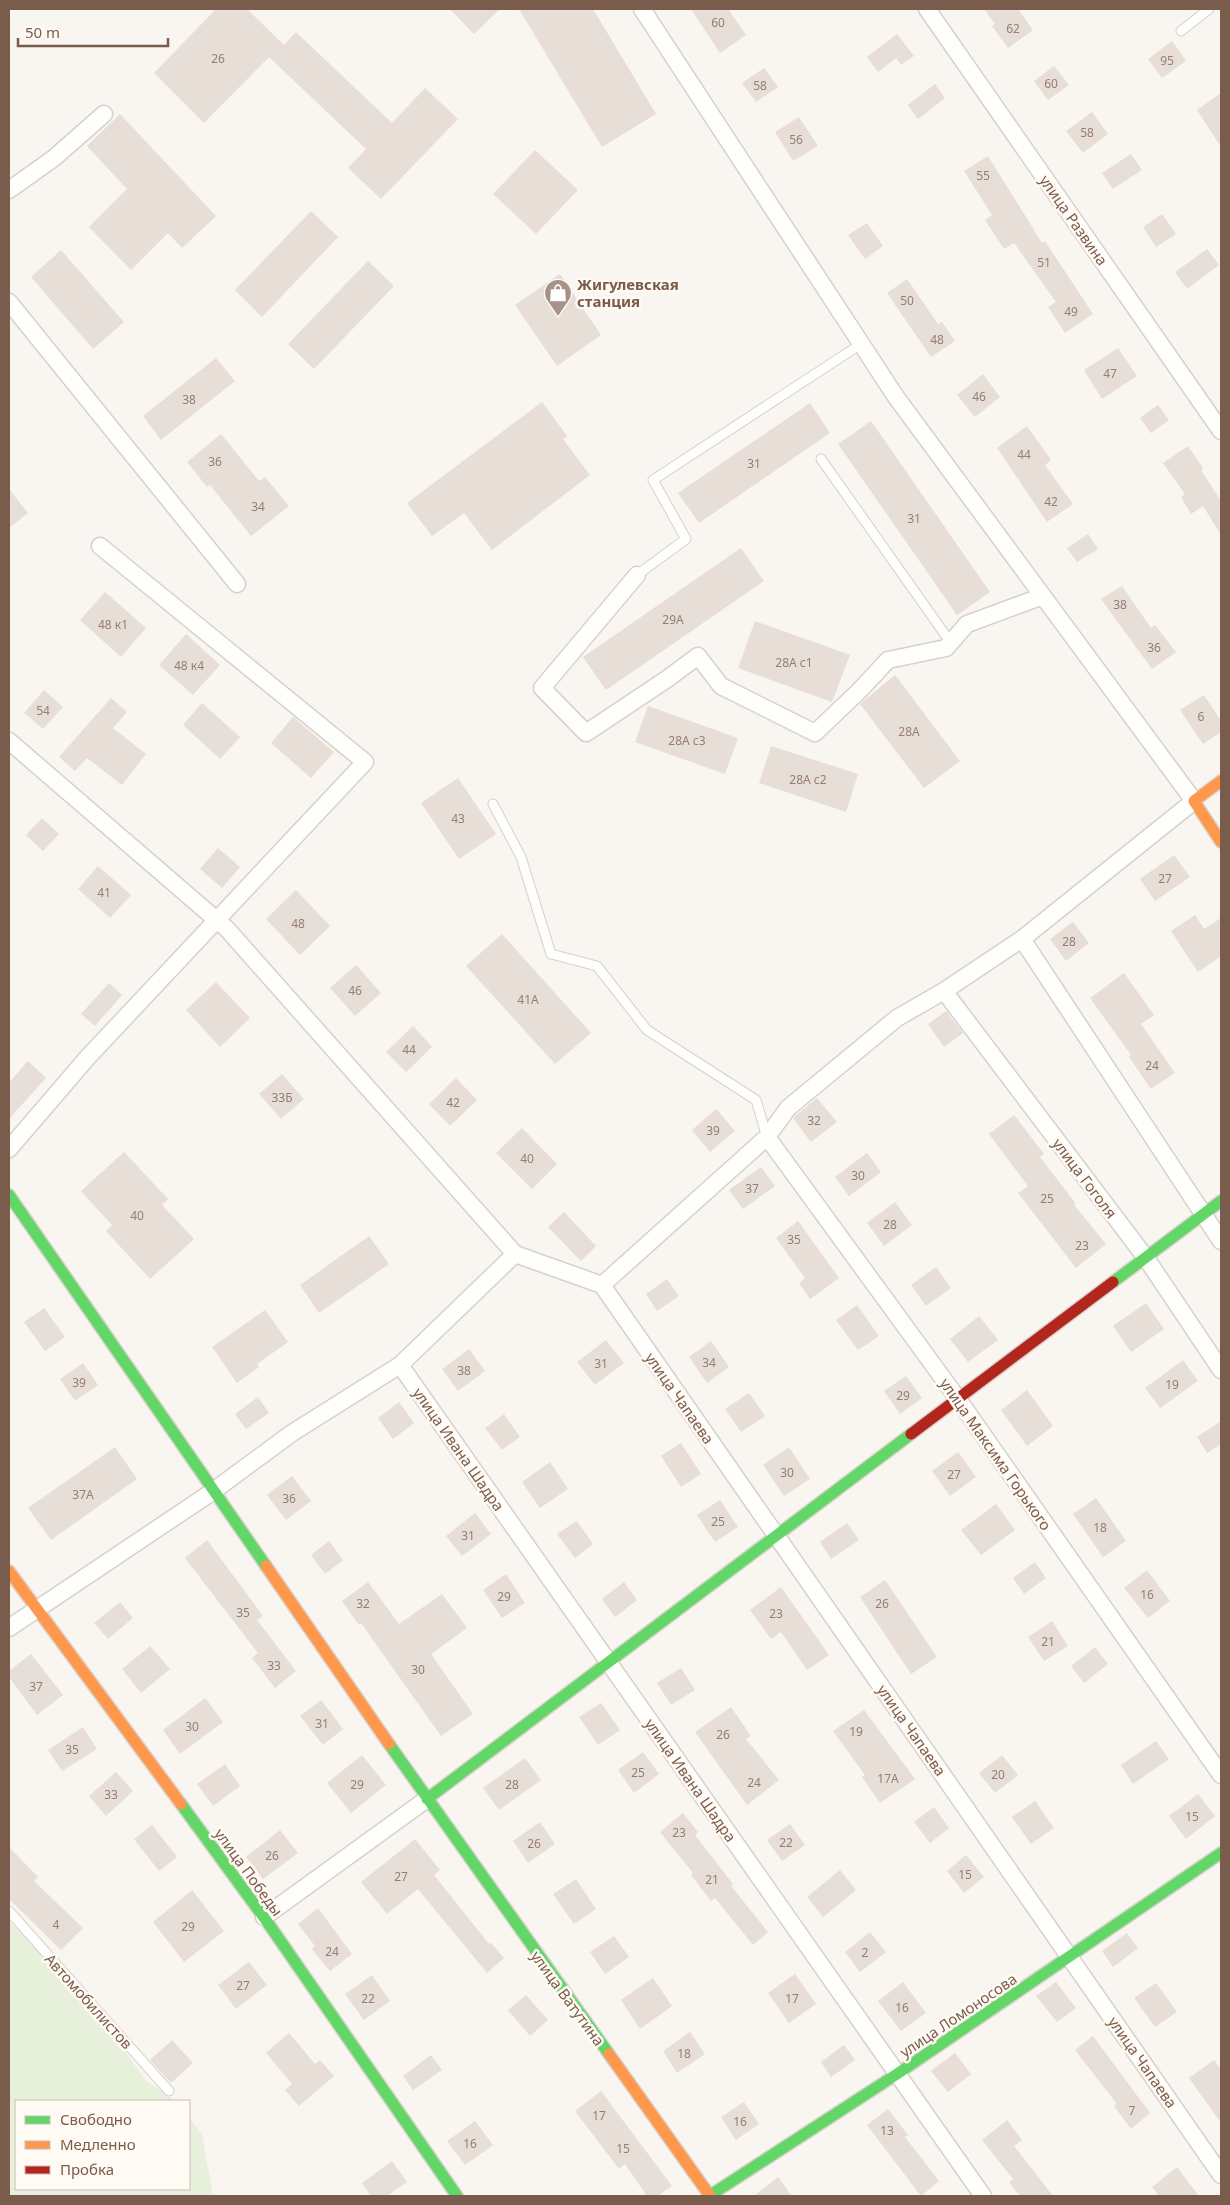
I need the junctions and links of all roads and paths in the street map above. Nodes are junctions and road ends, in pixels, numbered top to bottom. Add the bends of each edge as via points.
1 (642, 9) edge
2 (927, 9) edge
3 (1209, 9) edge
4 (1181, 30) dead end
5 (104, 114) dead end
6 (9, 190) edge
7 (9, 302) edge
8 (861, 344) junction
9 (1221, 431) edge
10 (821, 459) dead end
11 (100, 546) dead end
12 (637, 575) joint
13 (237, 584) dead end
14 (1043, 596) junction
15 (951, 643) junction
16 (9, 741) edge
17 (1221, 781) edge
18 (1194, 800) junction
19 (493, 804) dead end
20 (1221, 842) edge
21 (216, 920) junction
22 (1022, 939) junction
23 (944, 991) junction
24 (767, 1137) junction
25 (9, 1149) edge
26 (9, 1194) edge
27 (1221, 1201) edge
28 (1203, 1214) junction
29 (1221, 1241) edge
30 (515, 1254) junction
31 (1146, 1258) junction
32 (602, 1285) junction
33 (400, 1364) junction
34 (1221, 1370) edge
35 (958, 1399) junction
36 (212, 1492) junction
37 (776, 1536) junction
38 (9, 1571) edge
39 (37, 1609) junction
40 (9, 1628) edge
41 (609, 1662) junction
42 (1221, 1775) edge
43 (427, 1799) junction
44 (1221, 1853) edge
45 (9, 1911) edge
46 (264, 1917) junction
47 (1070, 1957) junction
48 (897, 2074) junction
49 (169, 2091) dead end
50 (1221, 2175) edge
51 (457, 2196) edge
52 (709, 2196) edge
53 (983, 2196) edge

1 - 8 street
2 - 9 street, улица Развина
3 - 4 lane
5 - 6 street via 54,158
7 - 13 street
8 - 12 lane via 653,480 686,539
8 - 14 street via 896,397
10 - 15 lane
11 - 21 street via 365,762
12 - 15 street via 542,688 586,733 698,656 721,686 815,733 888,660 946,648
14 - 15 street via 968,624
14 - 18 street
16 - 21 street
17 - 18 street
18 - 20 street
18 - 22 street
19 - 24 lane via 522,857 551,954 597,966 647,1030 756,1100
21 - 25 street via 88,1057
21 - 30 street
22 - 23 street
22 - 28 street
23 - 24 street via 897,1018 812,1087 788,1108
23 - 31 street, улица Гоголя
24 - 32 street
24 - 35 street, улица Максима Горького
26 - 36 street, улица Ватутина
27 - 28 street
28 - 29 street
28 - 31 street
30 - 32 street
30 - 33 street
31 - 34 street, улица Гоголя
31 - 35 street
32 - 37 street, улица Чапаева
33 - 36 street via 292,1433
33 - 41 street, улица Ивана Шадра
35 - 37 street
35 - 42 street, улица Максима Горького
36 - 39 street
36 - 43 street, улица Ватутина
37 - 41 street
37 - 47 street, улица Чапаева
38 - 39 street, улица Победы
39 - 40 street
39 - 46 street, улица Победы
41 - 43 street
41 - 48 street, улица Ивана Шадра
43 - 46 street
43 - 52 street, улица Ватутина
44 - 47 street, улица Ломоносова
45 - 49 lane, Автомобилистов
46 - 51 street, улица Победы
47 - 48 street, улица Ломоносова
47 - 50 street, улица Чапаева
48 - 52 street, улица Ломоносова
48 - 53 street, улица Ивана Шадра

